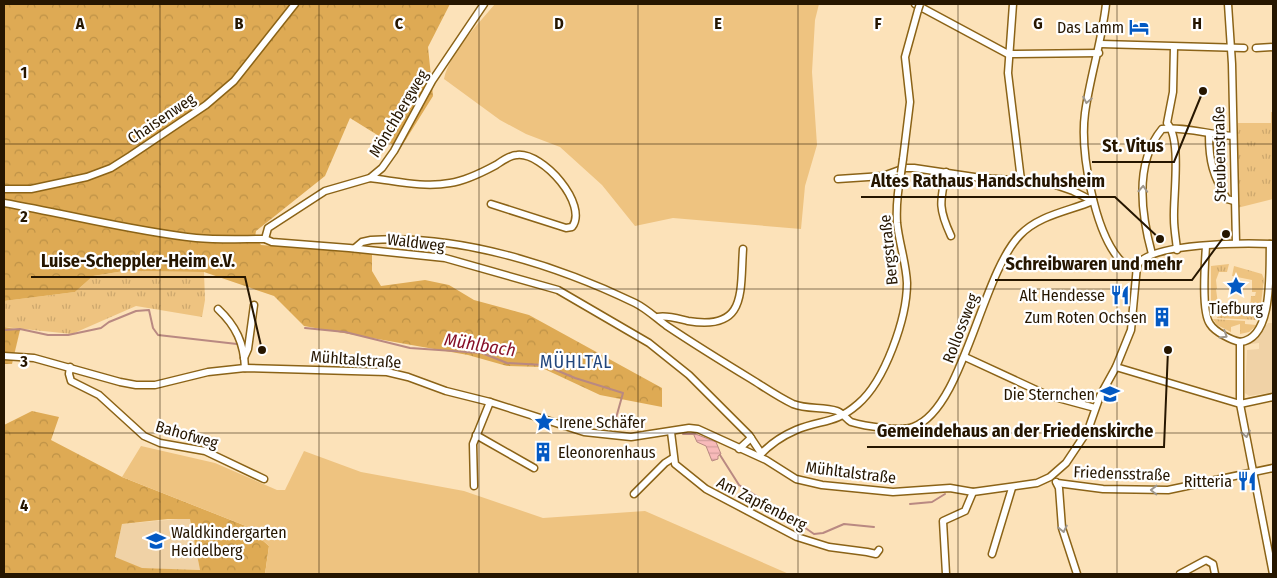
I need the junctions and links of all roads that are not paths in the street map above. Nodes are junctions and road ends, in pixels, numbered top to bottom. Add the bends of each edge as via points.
1 (295, 4) edge
2 (484, 4) edge
3 (1013, 4) edge
4 (1106, 4) edge
5 (1228, 4) edge
6 (918, 6) edge
7 (1101, 44) junction
8 (1174, 47) junction
9 (1273, 47) edge
10 (1244, 48) dead end
11 (1256, 48) dead end
12 (1230, 49) junction
13 (1098, 53) junction
14 (1008, 54) junction
15 (1171, 128) junction
16 (1209, 135) junction
17 (1233, 136) junction
18 (946, 172) junction
19 (370, 178) junction
20 (838, 179) dead end
21 (1021, 180) junction
22 (4, 189) edge
23 (1093, 201) junction
24 (1234, 201) junction
25 (4, 203) edge
26 (491, 204) dead end
27 (951, 236) dead end
28 (265, 239) junction
29 (1236, 243) junction
30 (1272, 244) edge
31 (1206, 246) junction
32 (355, 248) junction
33 (743, 249) dead end
34 (1177, 250) junction
35 (1152, 254) junction
36 (1136, 266) junction
37 (254, 306) dead end
38 (218, 309) dead end
39 (658, 317) junction
40 (1240, 342) junction
41 (4, 356) edge
42 (965, 357) junction
43 (244, 358) junction
44 (70, 367) junction
45 (1116, 367) junction
46 (245, 368) junction
47 (1273, 397) edge
48 (490, 402) junction
49 (1240, 404) junction
50 (1096, 408) junction
51 (844, 416) junction
52 (671, 432) junction
53 (476, 435) junction
54 (752, 438) junction
55 (739, 449) junction
56 (760, 455) junction
57 (673, 458) junction
58 (534, 468) dead end
59 (1273, 468) edge
60 (1253, 472) junction
61 (1050, 477) junction
62 (264, 479) dead end
63 (1057, 483) junction
64 (474, 486) dead end
65 (1012, 488) junction
66 (973, 492) junction
67 (634, 494) dead end
68 (879, 550) dead end
69 (992, 554) dead end
70 (1273, 573) edge
71 (946, 574) edge
72 (1077, 574) edge
73 (1180, 574) edge
74 (1214, 574) edge
75 (1269, 574) edge

1 - 22 street, Chaisenweg via 234,81 206,105 125,160 103,171 55,184 23,190
2 - 19 street, Mönchbergweg via 432,82 389,158
3 - 14 street via 1012,42
4 - 7 street
5 - 12 street, Steubenstraße
6 - 14 street
6 - 51 street, Bergstraße, bridge via 905,57 910,102 897,217 907,282 900,323 873,386
7 - 8 street
7 - 13 street
8 - 12 street
8 - 15 street via 1173,92 1167,123
9 - 11 street
10 - 12 street
12 - 17 street, Steubenstraße
13 - 14 street
13 -> 23 street via 1083,133
14 - 21 street
15 - 16 street
15 - 34 street
35 -> 15 street via 1144,224 1143,179 1158,134 1162,129
16 - 17 street
16 - 24 street via 1212,170 1227,199
17 - 24 street, Steubenstraße
18 - 20 street via 909,167 882,176
18 - 21 street
18 - 27 street via 941,215
19 - 26 street via 409,184 450,184 521,155 539,162 557,177 575,207 577,218 572,227 566,228
19 - 28 street, Mönchbergweg via 324,191 270,226
21 - 23 street via 1060,186
23 - 36 street via 1115,256 1123,263
23 - 42 street, Rollossweg via 1035,223 1016,240 988,294
24 - 29 street, Steubenstraße
25 - 28 street, Waldweg via 100,224 194,238
28 - 32 street, Waldweg
29 - 30 street
29 - 31 street
30 - 40 street via 1264,322 1254,336
31 - 34 street
31 -> 40 street via 1208,320 1213,328
32 - 39 street, Rollossweg via 368,241 397,239 471,247 561,271 636,303
32 - 54 street, Waldweg via 445,258 558,290 649,343 689,375
33 - 39 street via 739,298 728,317 709,323
34 - 35 street
35 - 36 street via 1142,258
36 - 45 street, Mühltalstraße via 1131,330
37 - 43 street
38 - 43 street via 234,325
39 - 51 street, Rollossweg via 710,354 788,401 806,408 838,411
40 - 49 street
41 - 44 street, Mühltalstraße via 34,358
42 - 50 street via 1047,395
42 - 51 street, Rollossweg via 934,410 919,425 896,429 852,422
43 - 46 street
44 - 46 street, Mühltalstraße via 120,382 155,385 208,372
44 - 62 street, Bahofweg via 71,381 99,395 144,436 205,451
45 - 49 street
45 - 50 street, Mühltalstraße
46 - 48 street, Mühltalstraße via 387,372
47 - 49 street
48 - 52 street, Mühltalstraße via 584,432 622,437
48 - 53 street
49 -> 60 street
50 - 61 street, Mühltalstraße via 1079,444 1066,463
51 - 56 street, Bergstraße via 796,430 774,442
52 - 55 street, Mühltalstraße via 698,429
52 - 57 street
53 - 58 street
53 - 64 street
54 - 55 street
54 - 56 street, Waldweg
55 - 56 street, Mühltalstraße
56 - 66 street, Mühltalstraße via 796,479 822,486 893,492 950,488
57 - 67 street
57 - 68 street, Am Zapfenberg via 678,468 697,484 797,537 876,554
59 - 60 street, Friedensstraße
60 -> 63 street, Friedensstraße via 1168,490 1103,489
60 - 70 street
61 - 63 street
61 - 65 street, Mühltalstraße
63 -> 72 street via 1062,528
65 - 66 street, Mühltalstraße
65 - 69 street
66 - 71 street via 966,510 943,521
70 - 75 street
73 - 74 street via 1204,560 1213,564

